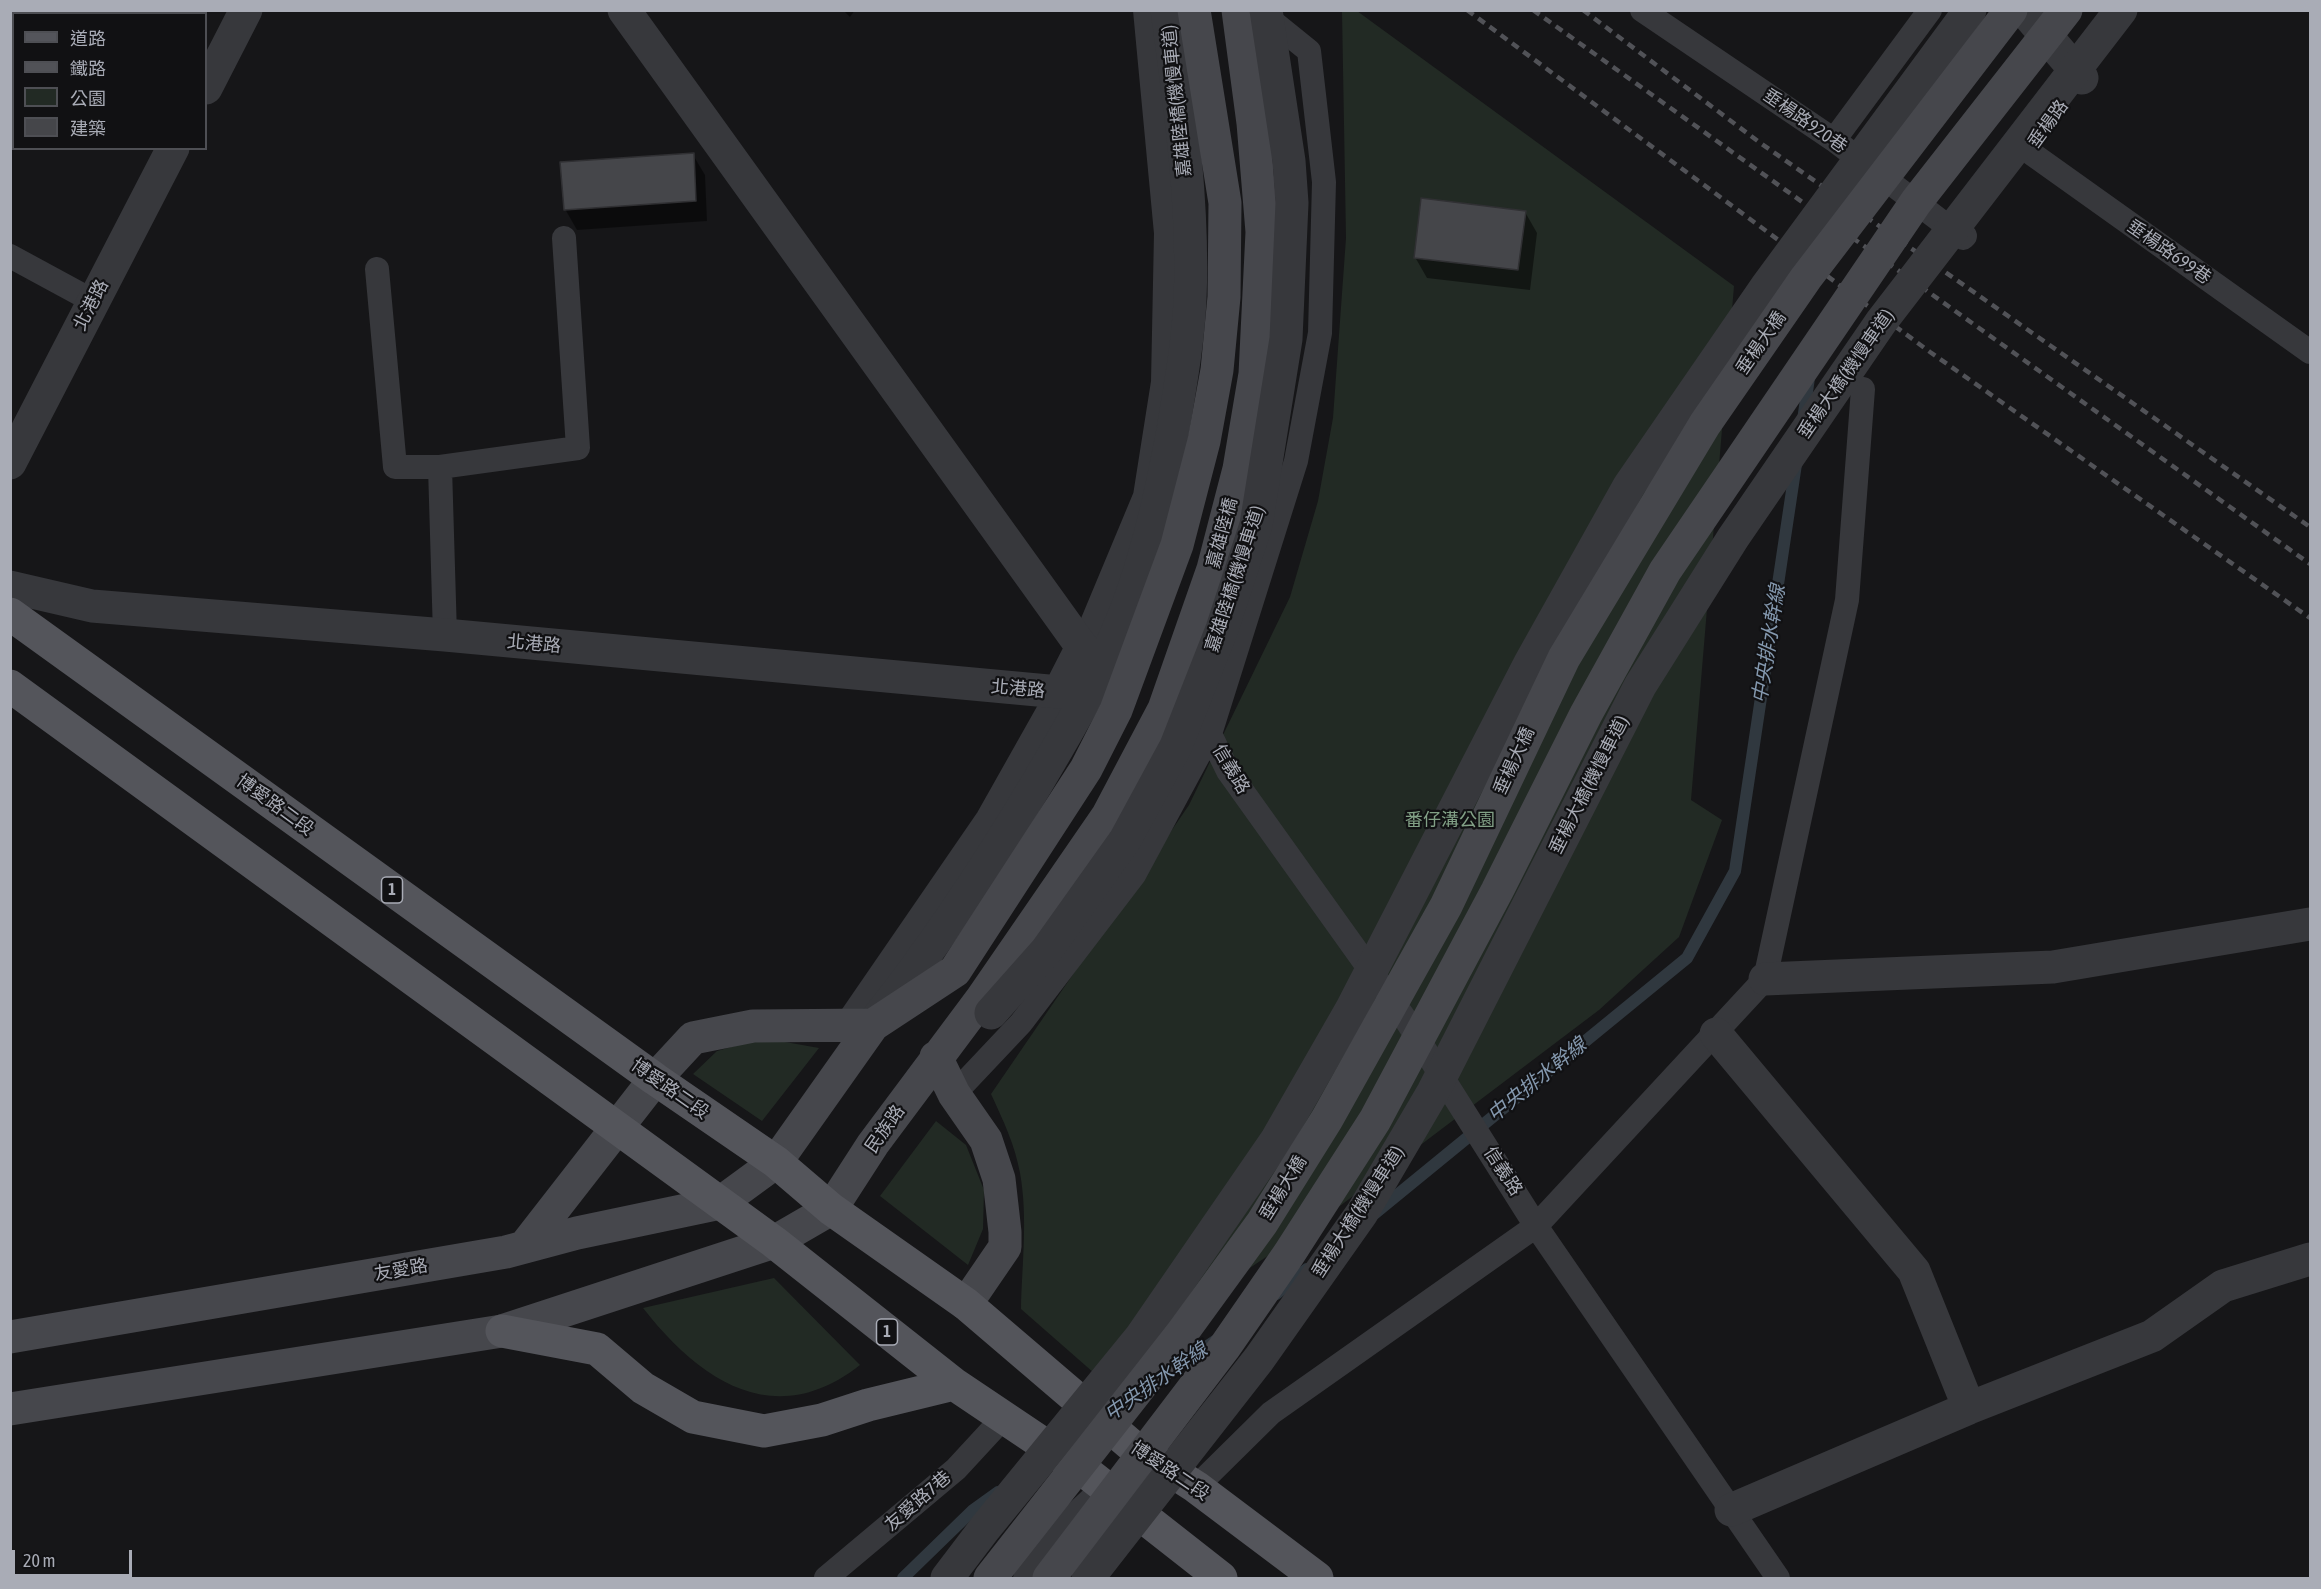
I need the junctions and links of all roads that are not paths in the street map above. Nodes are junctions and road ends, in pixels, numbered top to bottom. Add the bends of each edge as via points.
1 (246, 10) edge
2 (624, 10) edge
3 (1145, 10) edge
4 (1167, 10) edge
5 (1194, 10) edge
6 (1238, 10) edge
7 (1258, 10) edge
8 (1266, 10) edge
9 (1642, 10) edge
10 (1930, 10) edge
11 (1970, 10) edge
12 (2011, 10) edge
13 (2024, 10) edge
14 (2066, 10) edge
15 (2121, 10) edge
16 (2132, 10) edge
17 (2082, 78) junction
18 (207, 86) edge
19 (1834, 140) junction
20 (172, 150) edge
21 (2028, 151) junction
22 (1916, 202) junction
23 (564, 238) dead end
24 (1963, 238) joint
25 (10, 256) edge
26 (377, 269) dead end
27 (93, 301) junction
28 (2310, 352) edge
29 (1863, 388) dead end
30 (10, 463) edge
31 (440, 467) junction
32 (10, 587) edge
33 (10, 614) edge
34 (445, 635) junction
35 (1082, 648) junction
36 (10, 686) edge
37 (1059, 692) junction
38 (1209, 734) junction
39 (2310, 924) edge
40 (1766, 979) junction
41 (986, 1006) junction
42 (859, 1025) junction
43 (1716, 1034) junction
44 (936, 1056) junction
45 (656, 1079) junction
46 (954, 1094) junction
47 (617, 1128) junction
48 (776, 1162) junction
49 (720, 1203) junction
50 (831, 1209) junction
51 (1531, 1216) junction
52 (774, 1242) junction
53 (525, 1246) junction
54 (2310, 1259) edge
55 (966, 1304) junction
56 (502, 1331) junction
57 (10, 1337) edge
58 (954, 1384) junction
59 (1970, 1408) junction
60 (10, 1410) edge
61 (1013, 1423) junction
62 (1097, 1481) junction
63 (1196, 1487) junction
64 (1731, 1510) junction
65 (826, 1578) edge
66 (947, 1578) edge
67 (990, 1578) edge
68 (1025, 1578) edge
69 (1049, 1578) edge
70 (1088, 1578) edge
71 (1221, 1578) edge
72 (1317, 1578) edge
73 (1778, 1578) edge

1 - 18 street
2 - 35 street
3 - 35 lane via 1166,233 1164,382 1145,496
4 - 42 street, 嘉雄陸橋(機慢車道) via 1191,234 1190,279 1183,373 1161,490 1143,557 1117,634 1075,719 1014,823 925,958
5 - 42 main road via 1225,203 1224,297 1217,370 1204,441 1177,544 1116,710 1086,770 955,971
6 - 41 main road, 嘉雄陸橋 via 1262,232 1255,374 1239,469 1216,558 1164,709 1114,804
7 - 38 lane via 1309,51 1324,182 1320,333 1296,461
8 - 41 street, 嘉雄陸橋(機慢車道), bridge via 1292,203 1286,339 1257,525 1176,747 1125,840 1046,951
9 - 19 lane, 垂楊路920巷
10 - 19 lane
11 - 66 street, bridge via 1766,287 1629,486 1530,663 1351,1010 1277,1139 1140,1338
12 - 67 main road, 垂楊大橋, bridge via 1806,278 1705,424 1564,658 1446,906 1327,1119 1262,1223 1182,1333
13 - 17 street
14 - 22 main road, bridge
15 - 70 street, 垂楊大橋(機慢車道), bridge via 1881,322 1732,538 1640,686 1433,1092 1362,1213 1259,1359
16 - 17 lane, 垂楊路
17 - 21 lane, 垂楊路
19 - 22 lane, 垂楊路920巷
20 - 27 street, 北港路
21 - 24 lane, 垂楊路
21 - 28 lane, 垂楊路699巷
22 - 24 lane, 垂楊路920巷
22 - 69 main road, bridge via 1665,571 1586,714 1375,1120 1224,1348
23 - 31 lane via 578,448
25 - 27 lane
26 - 31 lane via 395,466
27 - 30 street, 北港路
29 - 40 lane via 1847,600
31 - 34 lane
32 - 34 street, 北港路 via 92,606
33 - 45 main road, 博愛路二段 / 1
34 - 37 street, 北港路
35 - 37 street
36 - 47 main road, 1
37 - 42 lane via 988,818
38 - 46 lane via 1134,875 1021,1023
38 - 51 lane, 信義路, bridge via 1228,771 1408,1023
39 - 40 street via 2053,967
40 - 43 lane
41 - 44 street, 嘉雄陸橋(機慢車道)
42 - 45 main road via 753,1026 693,1038
42 - 48 main road
43 - 51 lane
43 - 59 street via 1914,1271
44 - 46 main road
44 - 50 main road, 民族路
45 - 47 main road
45 - 48 main road, 博愛路二段 / 1
46 - 55 main road via 986,1140 999,1179 1005,1232 1005,1247
47 - 49 main road, 1
47 - 53 main road
48 - 49 main road, 友愛路
48 - 50 main road, 博愛路二段 / 1
49 - 52 main road, 1
49 - 53 main road, 友愛路
50 - 52 main road, 民族路
50 - 55 main road, 博愛路二段 / 1
51 - 63 lane via 1271,1413
51 - 64 lane, 信義路
52 - 56 main road
52 - 58 main road, 1
53 - 57 main road, 友愛路
54 - 59 street via 2223,1286 2152,1336
55 - 63 main road, 博愛路二段 / 1, bridge via 1131,1445
56 - 58 main road via 597,1349 643,1388 693,1417 764,1431 822,1420
56 - 60 main road
58 - 61 main road, 1
59 - 64 street
61 - 62 main road, 1, bridge
61 - 65 lane, 友愛路7巷
62 - 68 lane
62 - 71 main road, 1
63 - 72 main road, 博愛路二段 / 1
64 - 73 lane, 信義路

